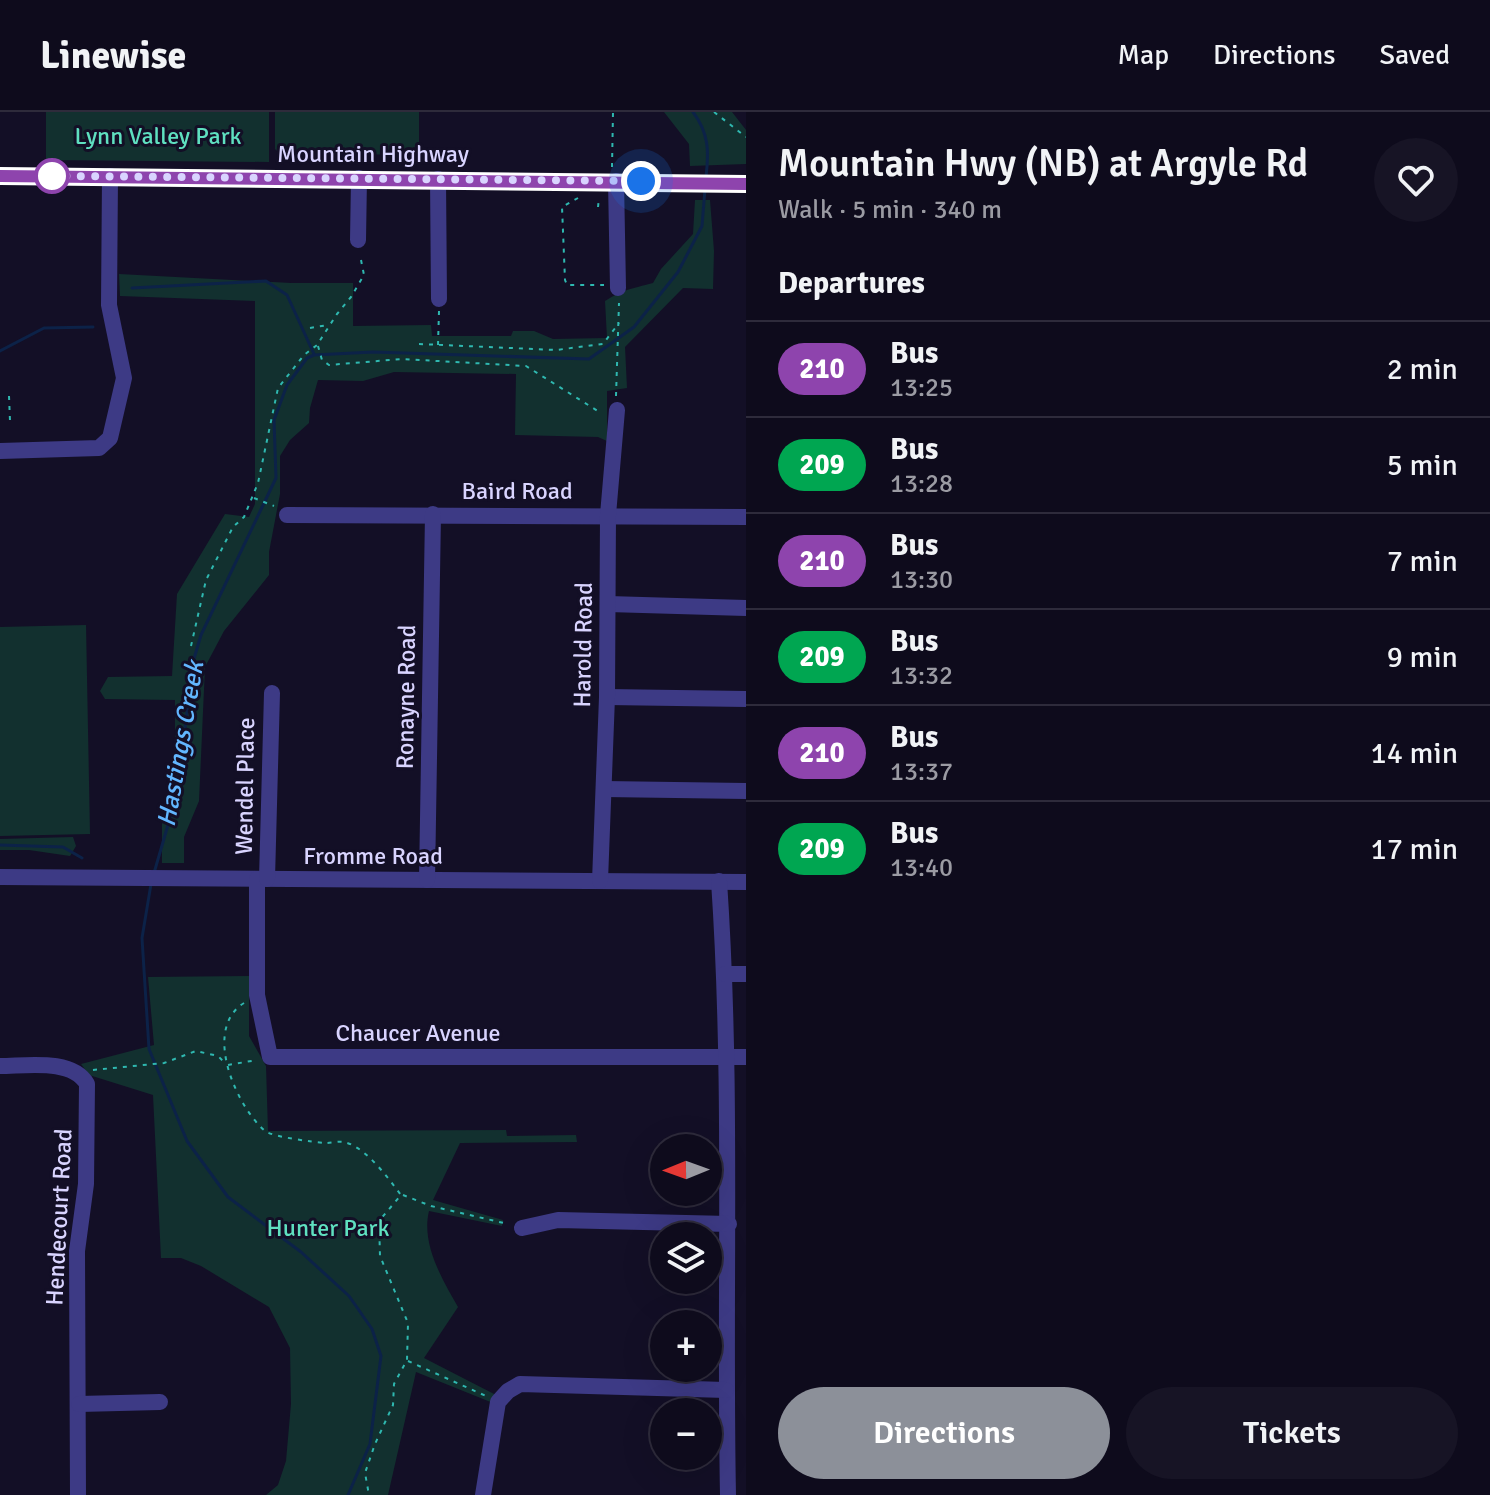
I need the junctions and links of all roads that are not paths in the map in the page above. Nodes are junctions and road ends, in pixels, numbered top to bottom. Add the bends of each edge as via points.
1 (614, 174) junction
2 (0, 176) edge
3 (110, 176) junction
4 (359, 178) junction
5 (438, 179) junction
6 (746, 184) edge
7 (358, 240) road end
8 (618, 287) road end
9 (439, 299) road end
10 (617, 416) road end
11 (0, 451) edge
12 (281, 511) road end
13 (433, 514) junction
14 (608, 515) junction
15 (746, 517) edge
16 (608, 604) junction
17 (746, 608) edge
18 (272, 693) dead end
19 (607, 697) junction
20 (746, 699) edge
21 (604, 789) junction
22 (746, 791) edge
23 (0, 877) edge
24 (262, 879) junction
25 (427, 880) junction
26 (600, 881) junction
27 (719, 881) junction
28 (746, 882) edge
29 (725, 974) junction
30 (746, 974) edge
31 (727, 1057) junction
32 (746, 1057) edge
33 (0, 1066) edge
34 (729, 1224) junction
35 (522, 1228) road end
36 (726, 1390) junction
37 (160, 1402) dead end
38 (79, 1404) junction
39 (78, 1495) edge
40 (483, 1495) edge
41 (728, 1495) edge

1 - 5 street, Mountain Highway
1 - 6 street, Mountain Highway
1 - 8 street
2 - 3 street, Mountain Highway
3 - 4 street, Mountain Highway
3 - 11 street via 109,305 124,378 110,438 99,448
4 - 5 street, Mountain Highway
4 - 7 street
5 - 9 street
10 - 14 street, Harold Road
12 - 13 street, Baird Road
13 - 14 street, Baird Road
13 - 25 street, Ronayne Road
14 - 15 street, Baird Road
14 - 16 street, Harold Road
16 - 17 street
16 - 19 street, Harold Road
18 - 24 street, Wendel Place
19 - 20 street
19 - 21 street, Harold Road
21 - 22 street
21 - 26 street, Harold Road
23 - 24 street, Fromme Road
24 - 25 street, Fromme Road
24 - 31 street, Chaucer Avenue via 257,995 270,1057
25 - 26 street, Fromme Road
26 - 27 street, Fromme Road
27 - 28 street, Fromme Road
27 - 29 street
29 - 30 street
29 - 31 street
31 - 32 street, Chaucer Avenue
31 - 34 street
33 - 38 street, Hendecourt Road via 54,1067 82,1075 87,1084 86,1184 77,1251
34 - 35 street via 558,1220
34 - 36 street
36 - 40 street via 520,1384 498,1402
36 - 41 street
37 - 38 street
38 - 39 street, Hendecourt Road

